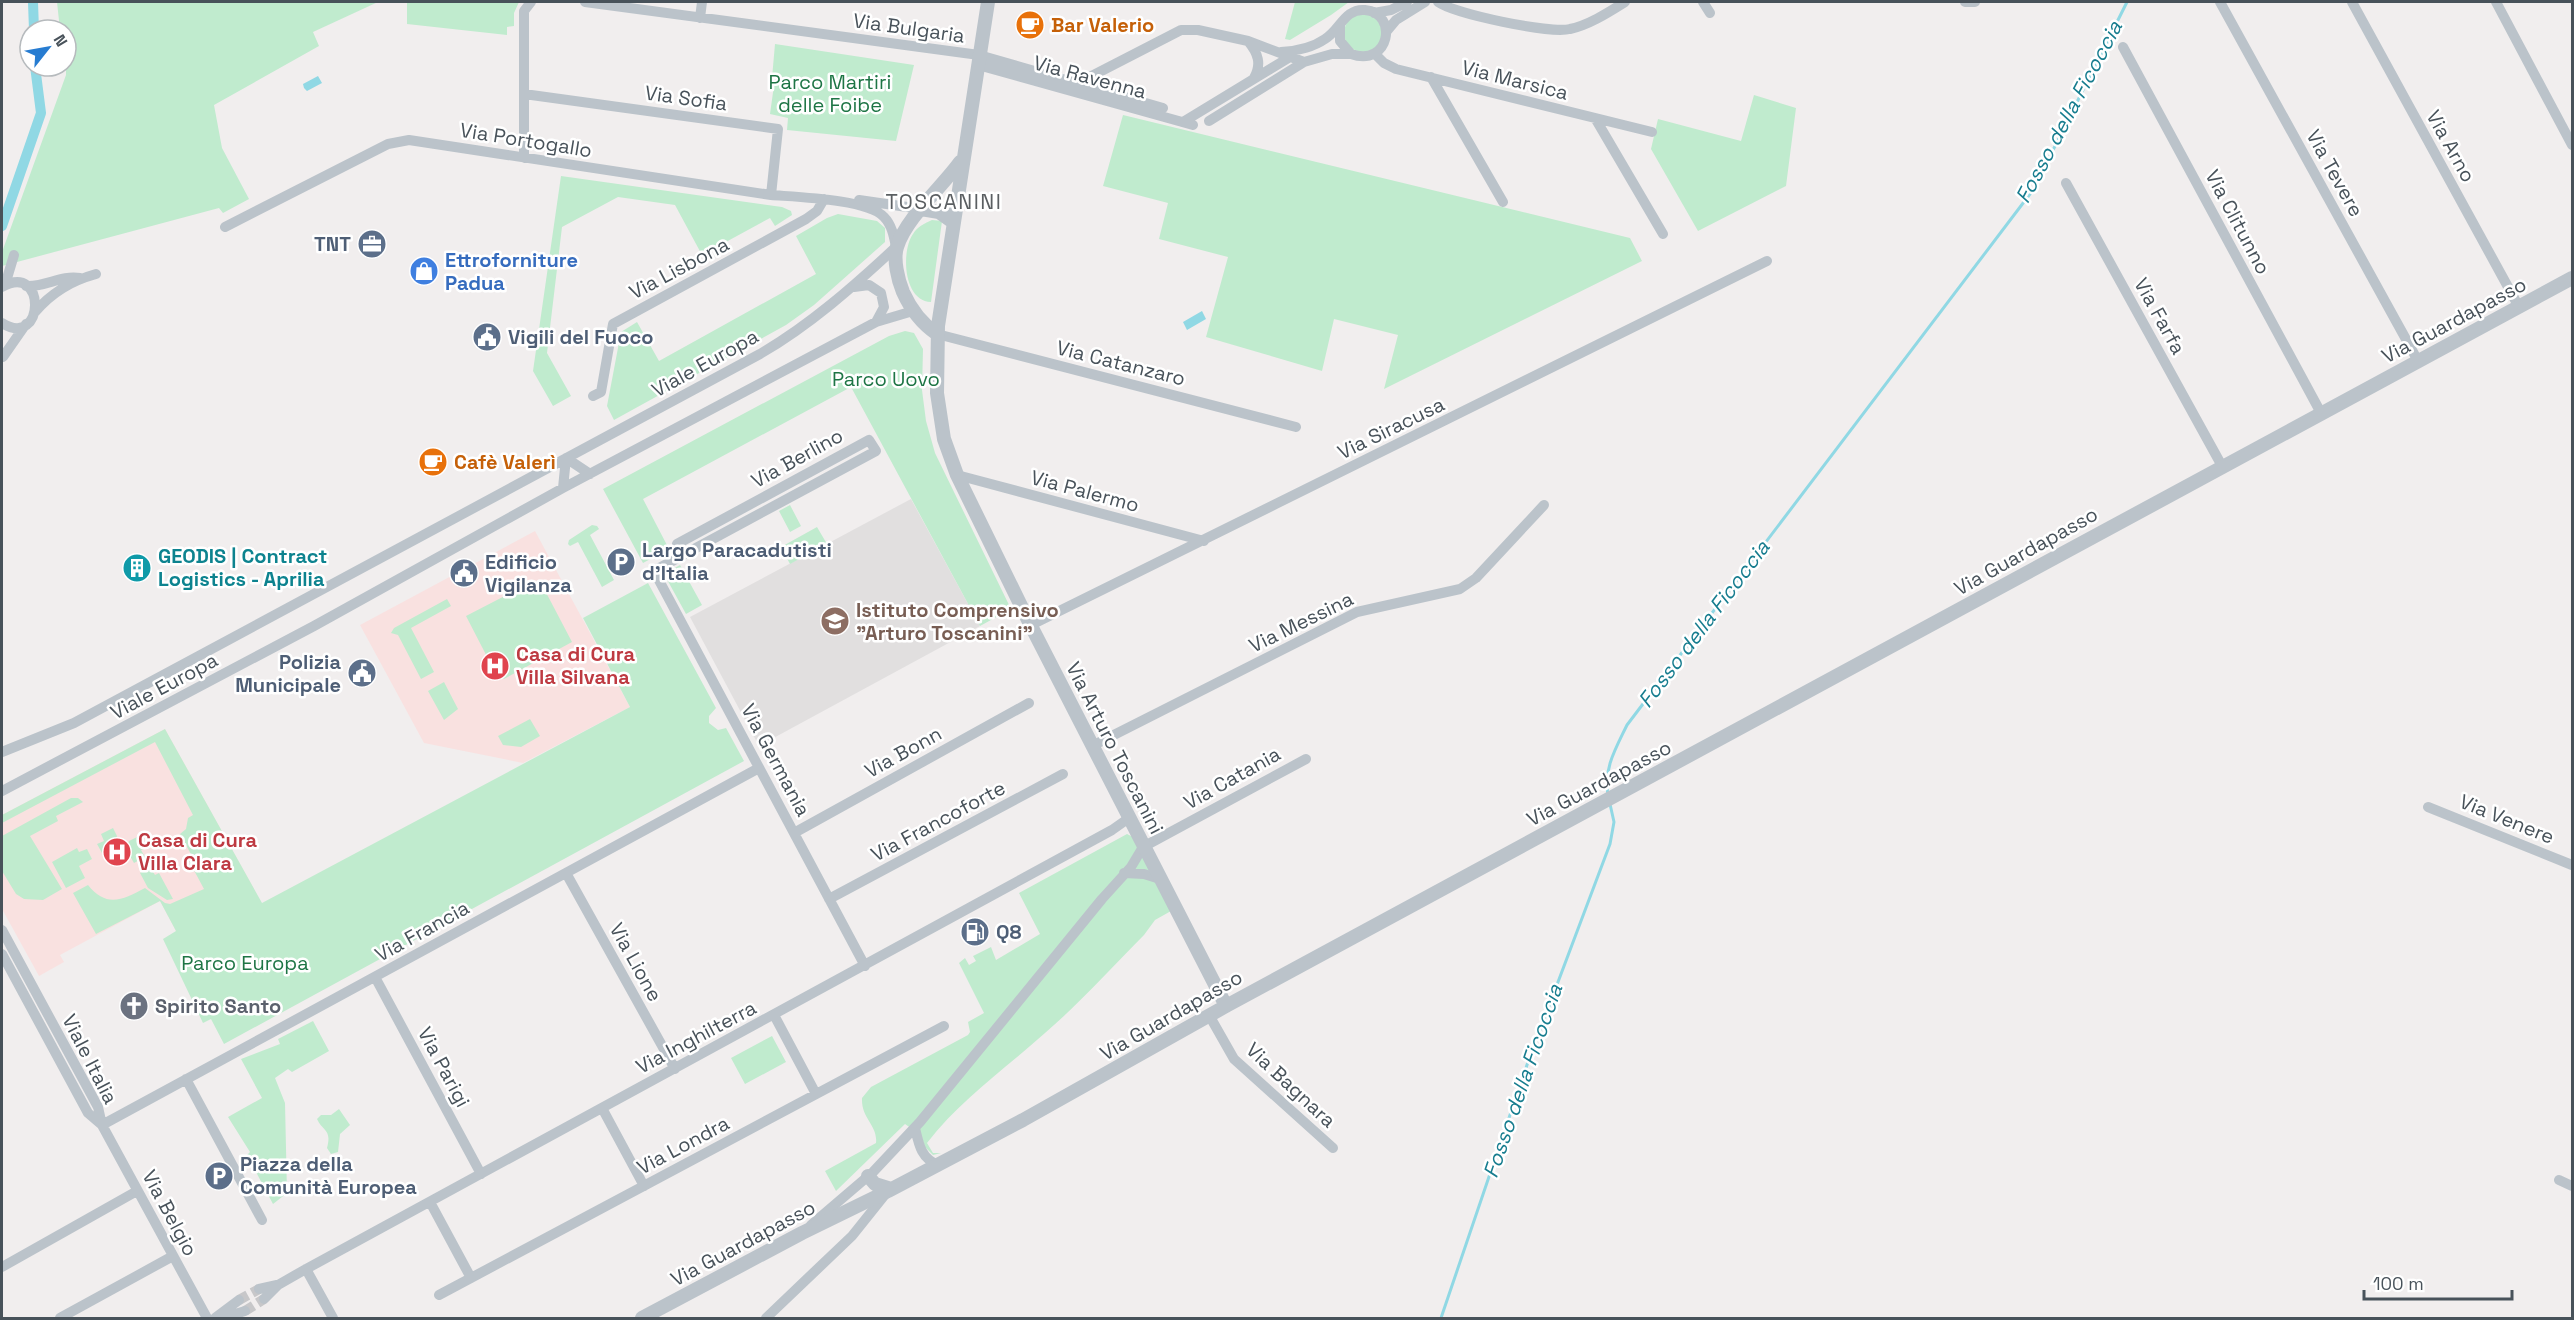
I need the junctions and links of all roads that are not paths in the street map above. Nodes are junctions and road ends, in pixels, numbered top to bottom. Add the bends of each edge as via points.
1 (531, 2) edge
2 (585, 2) edge
3 (702, 2) edge
4 (988, 2) edge
5 (1407, 2) edge
6 (1425, 2) edge
7 (1438, 2) edge
8 (1625, 2) edge
9 (1702, 2) edge
10 (1965, 2) edge
11 (1975, 2) edge
12 (2220, 2) edge
13 (2352, 2) edge
14 (2496, 2) edge
15 (1374, 13) junction
16 (1710, 13) dead end
17 (700, 18) junction
18 (1340, 24) junction
19 (1386, 32) junction
20 (1248, 41) junction
21 (2123, 47) dead end
22 (1351, 54) junction
23 (1374, 54) junction
24 (1285, 55) junction
25 (978, 60) junction
26 (1304, 62) junction
27 (1431, 77) junction
28 (1252, 80) junction
29 (1078, 83) junction
30 (524, 94) junction
31 (1220, 99) junction
32 (1163, 108) dead end
33 (1227, 111) junction
34 (1595, 118) junction
35 (1209, 121) dead end
36 (1652, 132) dead end
37 (2572, 145) edge
38 (963, 157) junction
39 (524, 158) junction
40 (2066, 183) dead end
41 (771, 195) junction
42 (824, 199) junction
43 (842, 202) junction
44 (1503, 202) dead end
45 (921, 209) junction
46 (953, 222) junction
47 (225, 227) dead end
48 (1663, 234) dead end
49 (896, 248) junction
50 (1767, 261) dead end
51 (96, 274) dead end
52 (81, 278) junction
53 (2572, 278) edge
54 (23, 285) junction
55 (3, 286) edge
56 (854, 287) junction
57 (2519, 307) junction
58 (940, 309) junction
59 (913, 311) junction
60 (35, 312) junction
61 (876, 322) junction
62 (27, 324) junction
63 (4, 325) edge
64 (938, 334) junction
65 (2, 359) edge
66 (2418, 361) junction
67 (593, 396) dead end
68 (2321, 413) junction
69 (1296, 427) dead end
70 (566, 458) junction
71 (2222, 466) junction
72 (590, 474) junction
73 (957, 475) junction
74 (563, 488) junction
75 (1544, 505) dead end
76 (1204, 541) junction
77 (683, 555) junction
78 (654, 571) joint
79 (1031, 625) junction
80 (1029, 703) dead end
81 (1092, 746) junction
82 (2, 752) edge
83 (1306, 759) dead end
84 (759, 768) junction
85 (1063, 774) dead end
86 (2, 791) edge
87 (2427, 807) dead end
88 (1129, 818) junction
89 (794, 833) junction
90 (1143, 847) junction
91 (2572, 865) edge
92 (566, 873) junction
93 (1124, 873) junction
94 (1160, 879) junction
95 (830, 899) junction
96 (2, 930) edge
97 (2, 954) edge
98 (865, 966) junction
99 (375, 977) junction
100 (1226, 1006) junction
101 (774, 1015) junction
102 (1209, 1015) junction
103 (944, 1026) dead end
104 (675, 1069) junction
105 (186, 1079) junction
106 (816, 1094) junction
107 (602, 1108) junction
108 (102, 1125) junction
109 (915, 1128) junction
110 (1333, 1148) dead end
111 (938, 1165) junction
112 (482, 1174) junction
113 (868, 1176) junction
114 (2559, 1180) dead end
115 (644, 1186) junction
116 (2572, 1186) edge
117 (890, 1190) junction
118 (137, 1191) junction
119 (430, 1202) junction
120 (262, 1220) dead end
121 (802, 1233) junction
122 (172, 1256) junction
123 (2, 1267) edge
124 (306, 1269) junction
125 (471, 1278) junction
126 (278, 1285) junction
127 (259, 1288) tunnel mouth
128 (439, 1295) dead end
129 (264, 1299) tunnel mouth
130 (239, 1300) tunnel mouth
131 (245, 1311) tunnel mouth
132 (60, 1318) edge
133 (207, 1318) edge
134 (215, 1318) edge
135 (222, 1318) edge
136 (333, 1318) edge
137 (642, 1318) edge
138 (766, 1318) edge

1 - 30 street via 524,11
2 - 17 street, Via Bulgaria
3 - 17 street
4 - 25 street, Via Arturo Toscanini
5 - 15 street
6 - 19 street via 1396,20
7 - 8 street via 1540,30 1560,31 1590,22
9 - 16 street
10 - 11 street
12 - 66 street, Via Tevere
13 - 57 street, Via Arno
14 - 37 street
15 - 18 street via 1352,12
15 - 19 street
17 - 25 street, Via Bulgaria
18 - 22 street via 1340,41
18 - 24 street via 1325,40
19 - 23 street via 1383,45
20 - 24 street
20 - 28 street via 1259,68
20 - 29 street via 1181,30
21 - 68 street, Via Clitunno
22 - 23 street
22 - 26 street via 1332,54
23 - 27 street, Via Marsica via 1392,67
24 - 26 street
24 - 28 street
25 - 29 street
25 - 31 street, Via Ravenna via 1188,123
25 - 38 street, Via Arturo Toscanini
26 - 33 street
27 - 34 street, Via Marsica
27 - 44 street
28 - 31 street
29 - 32 street
30 - 39 street
30 - 41 street, Via Sofia via 778,129
31 - 33 street
33 - 35 street
34 - 36 street, Via Marsica
34 - 48 street
38 - 45 street, Via Arturo Toscanini
38 - 46 street, Via Arturo Toscanini
39 - 41 street, Via Portogallo
39 - 47 street, Via Portogallo via 396,141
40 - 71 street, Via Farfa
41 - 42 street, Via Portogallo
42 - 43 street, Via Portogallo
42 - 67 street, Via Lisbona via 806,219 613,324 601,392
43 - 45 street, Via Portogallo via 851,198
43 - 49 street, Via Portogallo via 882,215 890,224
45 - 46 street via 939,212
45 - 49 street, Via Arturo Toscanini
46 - 58 street, Via Arturo Toscanini
49 - 56 street, Viale Europa
49 - 59 street via 899,278
50 - 76 street, Via Siracusa
51 - 52 street
52 - 54 street via 70,277 40,287
52 - 60 street via 48,298
53 - 57 street, Via Guardapasso
54 - 55 street
54 - 55 street via 14,260
54 - 60 street via 35,298
56 - 61 street via 869,285 880,293 884,307
56 - 70 street, Viale Europa via 769,349
57 - 66 street, Via Guardapasso
58 - 59 street
58 - 64 street, Via Arturo Toscanini
59 - 61 street, Viale Europa
59 - 64 street
60 - 62 street
61 - 72 street, Viale Europa
62 - 63 street
62 - 65 street
63 - 65 street via 7,344
64 - 69 street, Via Catanzaro
64 - 73 street, Via Arturo Toscanini via 939,413
66 - 68 street, Via Guardapasso
68 - 71 street, Via Guardapasso
70 - 72 street
70 - 74 street
70 - 82 street, Viale Europa via 74,723
71 - 100 street, Via Guardapasso
72 - 74 street, Viale Europa
73 - 76 street, Via Palermo
73 - 79 street, Via Arturo Toscanini
74 - 86 street, Viale Europa via 314,626
75 - 81 street, Via Messina via 1476,578 1460,589 1357,612
76 - 79 street, Via Siracusa
77 - 77 street, Via Berlino via 876,451 869,440 677,544
77 - 78 street, Via Berlino
78 - 84 street, Via Germania
79 - 81 street, Via Arturo Toscanini
80 - 89 street, Via Bonn
81 - 88 street, Via Arturo Toscanini
83 - 90 street, Via Catania
84 - 89 street, Via Germania
84 - 92 street, Via Francia
85 - 95 street, Via Francoforte
87 - 91 street, Via Venere
88 - 90 street, Via Arturo Toscanini
88 - 98 street, Via Inghilterra
89 - 95 street, Via Germania
90 - 93 street
90 - 94 street, Via Arturo Toscanini
92 - 99 street, Via Francia
92 - 104 street, Via Lione
93 - 94 street
93 - 109 street
94 - 100 street, Via Arturo Toscanini
95 - 98 street, Via Germania
96 - 108 street, Viale Italia via 98,1107
97 - 108 street, Viale Italia via 88,1113
98 - 101 street, Via Inghilterra
99 - 105 street, Via Francia
99 - 112 street, Via Parigi
100 - 102 street, Via Guardapasso
101 - 104 street, Via Inghilterra
101 - 106 street
102 - 110 street, Via Bagnara via 1234,1059
102 - 111 street, Via Guardapasso
103 - 106 street, Via Londra
104 - 107 street, Via Inghilterra
105 - 108 street, Via Francia
105 - 120 street
106 - 115 street, Via Londra
107 - 112 street, Via Inghilterra
107 - 115 street
108 - 118 street, Via Belgio
109 - 111 street via 922,1154
109 - 113 street
111 - 117 street, Via Guardapasso
112 - 119 street, Via Inghilterra
113 - 117 street
113 - 121 street
114 - 116 street
115 - 125 street, Via Londra
117 - 121 street, Via Guardapasso
117 - 138 street via 852,1236
118 - 122 street, Via Belgio
118 - 123 street
119 - 124 street, Via Inghilterra
119 - 125 street
121 - 137 street, Via Guardapasso
122 - 132 street
122 - 133 street, Via Belgio
124 - 126 street, Via Inghilterra
124 - 136 street
125 - 128 street, Via Londra
126 - 127 street, Via Inghilterra
126 - 129 street, Via Inghilterra
130 - 134 street
131 - 135 street

